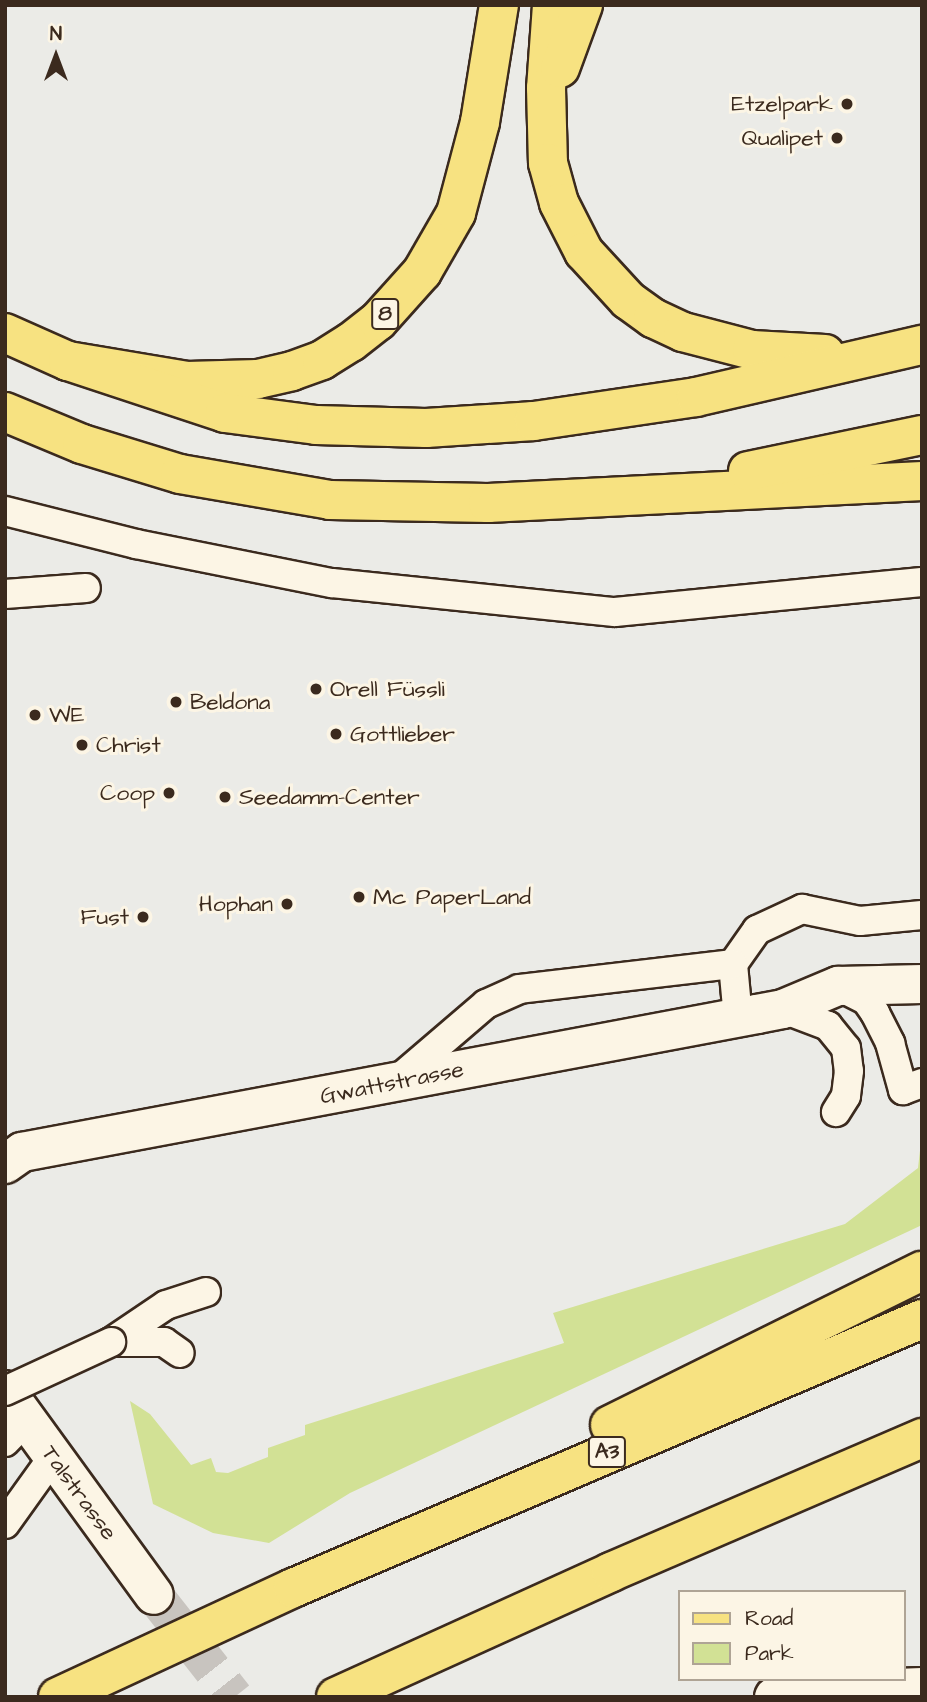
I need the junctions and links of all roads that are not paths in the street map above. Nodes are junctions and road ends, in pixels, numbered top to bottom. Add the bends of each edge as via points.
1 (499, 5) edge
2 (552, 5) edge
3 (583, 5) edge
4 (546, 132) junction
5 (5, 333) edge
6 (916, 346) edge
7 (68, 361) junction
8 (5, 412) edge
9 (922, 435) edge
10 (922, 481) edge
11 (630, 496) junction
12 (5, 511) edge
13 (922, 582) edge
14 (86, 587) dead end
15 (5, 594) edge
16 (922, 915) edge
17 (733, 964) junction
18 (922, 984) edge
19 (838, 986) junction
20 (783, 1009) junction
21 (738, 1018) junction
22 (395, 1082) junction
23 (913, 1086) edge
24 (836, 1112) dead end
25 (11, 1155) edge
26 (922, 1271) edge
27 (206, 1292) dead end
28 (922, 1319) edge
29 (111, 1342) junction
30 (180, 1353) dead end
31 (11, 1411) edge
32 (922, 1438) edge
33 (53, 1457) junction
34 (5, 1524) edge
35 (293, 1588) junction
36 (154, 1595) tunnel mouth
37 (922, 1687) edge
38 (58, 1697) edge
39 (336, 1697) edge
40 (774, 1697) edge

1 - 7 main road, 8 via 480,122 456,213 422,272 378,321 322,360 258,379 187,381
2 - 4 main road
3 - 4 main road via 551,97
4 - 6 main road via 548,163 559,203 584,252 628,300 653,318 683,332 752,350 815,354
5 - 7 main road, 8
6 - 7 main road via 696,397 534,421 426,428 316,425 225,413
8 - 11 main road via 82,444 167,471 330,500 433,504
9 - 11 main road
10 - 11 main road
12 - 13 lane via 136,544 332,583 615,612
14 - 15 lane
16 - 17 lane via 860,920 802,909 757,930
17 - 21 lane
17 - 22 lane via 519,989 486,1004
18 - 19 street, Gwattstrasse
19 - 20 street, Gwattstrasse
19 - 23 lane via 866,1000
20 - 21 street, Gwattstrasse
20 - 24 lane via 828,1026 846,1048 846,1096
21 - 22 street, Gwattstrasse
22 - 25 street, Gwattstrasse
26 - 35 main road
27 - 29 lane via 166,1305
28 - 35 main road, A3
29 - 30 lane via 164,1342
29 - 31 lane, bridge
31 - 33 street, Talstrasse
32 - 39 main road
33 - 34 lane
33 - 36 street, Talstrasse
35 - 38 main road, A3
37 - 40 street

